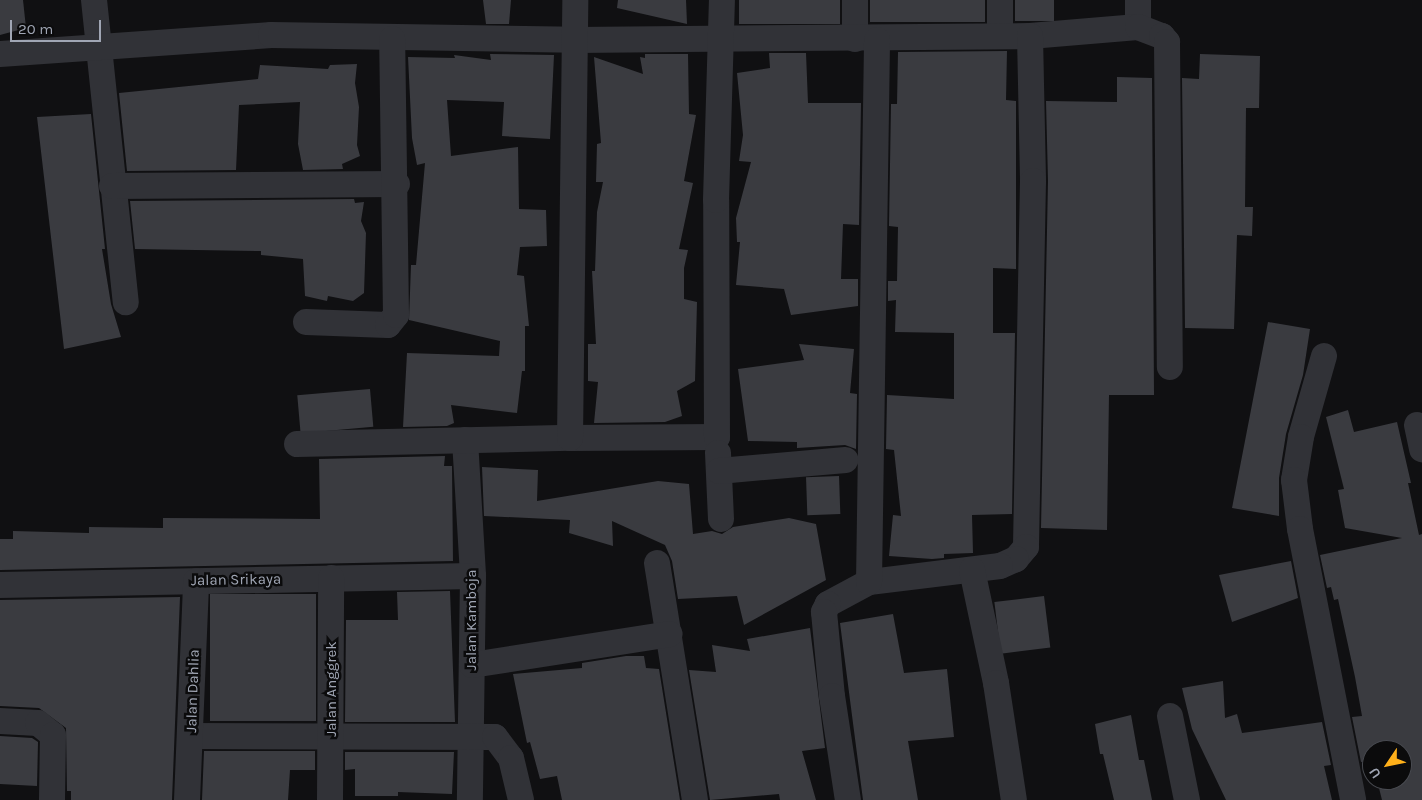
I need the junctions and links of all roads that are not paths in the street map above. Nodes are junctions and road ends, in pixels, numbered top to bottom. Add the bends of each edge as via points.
1 (94, 0) edge
2 (575, 0) edge
3 (722, 0) edge
4 (855, 0) edge
5 (1000, 0) edge
6 (1138, 0) edge
7 (1138, 27) junction
8 (1000, 36) junction
9 (1030, 36) junction
10 (723, 37) junction
11 (392, 39) junction
12 (866, 39) junction
13 (575, 40) junction
14 (98, 46) junction
15 (0, 54) edge
16 (396, 184) junction
17 (112, 186) junction
18 (126, 302) dead end
19 (306, 322) dead end
20 (1324, 356) dead end
21 (1170, 367) dead end
22 (717, 437) junction
23 (570, 438) junction
24 (466, 440) junction
25 (297, 444) dead end
26 (846, 460) dead end
27 (719, 471) junction
28 (721, 519) dead end
29 (658, 563) dead end
30 (972, 570) junction
31 (473, 576) junction
32 (331, 578) junction
33 (196, 581) junction
34 (868, 582) junction
35 (0, 585) edge
36 (670, 634) junction
37 (472, 665) junction
38 (1170, 716) dead end
39 (0, 721) edge
40 (192, 736) junction
41 (333, 738) junction
42 (471, 738) junction
43 (52, 800) edge
44 (187, 800) edge
45 (330, 800) edge
46 (470, 800) edge
47 (521, 800) edge
48 (695, 800) edge
49 (848, 800) edge
50 (1014, 800) edge
51 (1187, 800) edge
52 (1353, 800) edge

1 - 14 street
2 - 13 street
3 - 10 street
4 - 12 street
5 - 8 street
6 - 7 street
7 - 9 street
7 - 21 street via 1162,36 1167,42
8 - 9 street
8 - 12 street
9 - 30 street via 1032,181 1026,546 1016,559 1000,566
10 - 12 street
10 - 13 street
10 - 22 street via 716,200
11 - 13 street
11 - 14 street via 271,35
11 - 16 street
12 - 34 street
13 - 23 street
14 - 15 street
14 - 17 street
16 - 17 street
16 - 19 street via 394,320 388,325
17 - 18 street
20 - 52 street via 1302,437 1295,487 1300,528
22 - 23 street
22 - 27 street
23 - 24 street
24 - 25 street
24 - 31 street, Jalan Kamboja
26 - 27 street
27 - 28 street
29 - 36 street
30 - 34 street
30 - 50 street via 996,683
31 - 32 street, Jalan Srikaya
31 - 37 street, Jalan Kamboja
32 - 33 street, Jalan Srikaya
32 - 41 street, Jalan Anggrek
33 - 35 street, Jalan Srikaya
33 - 40 street, Jalan Dahlia
34 - 49 street via 835,598 824,612 832,696
36 - 37 street
36 - 48 street
37 - 42 street, Jalan Kamboja
38 - 51 street
39 - 43 street via 38,723 49,729 54,740
40 - 41 street
40 - 44 street, Jalan Dahlia
41 - 42 street
41 - 45 street, Jalan Anggrek
42 - 46 street, Jalan Kamboja
42 - 47 street via 495,737 502,742 511,758

